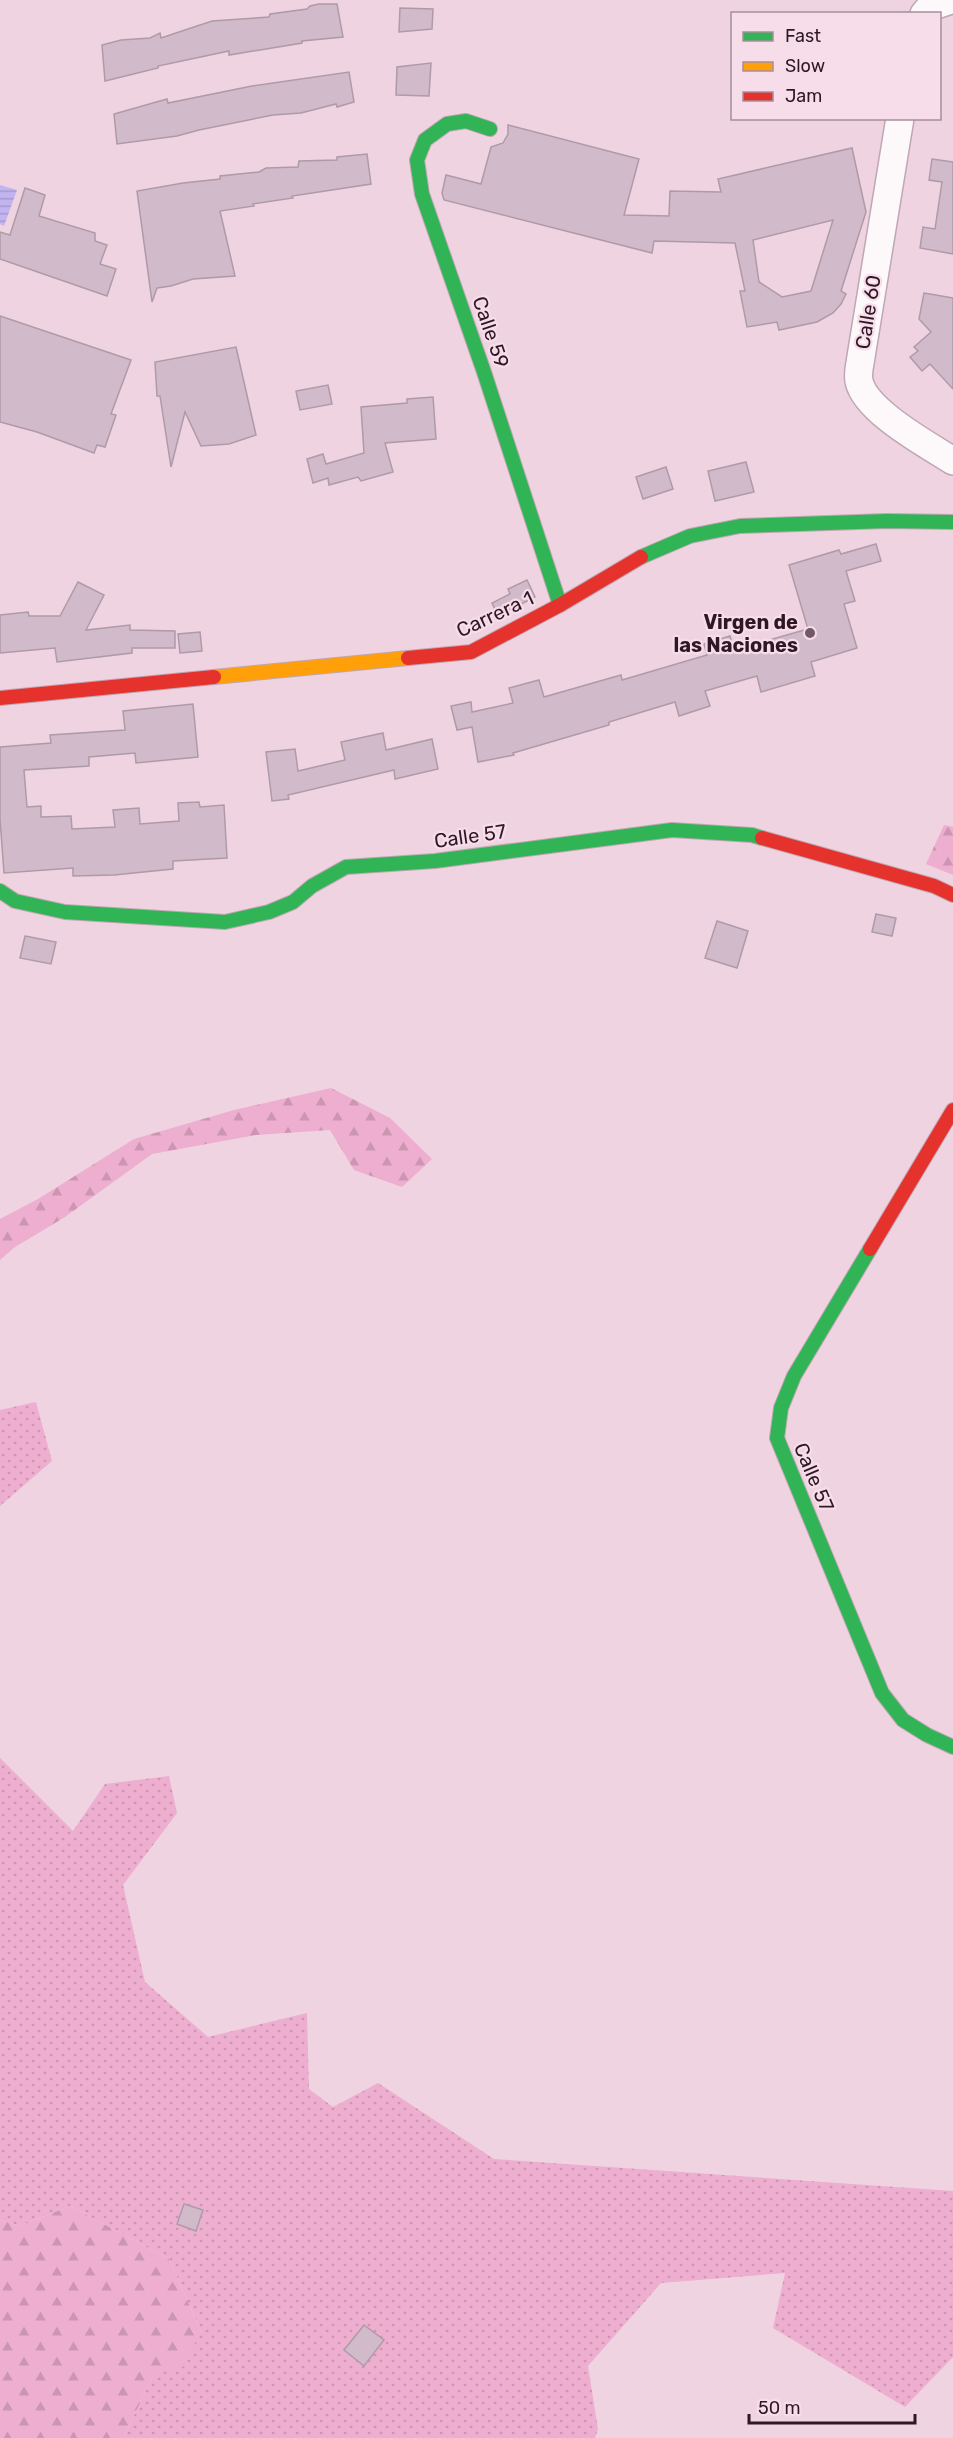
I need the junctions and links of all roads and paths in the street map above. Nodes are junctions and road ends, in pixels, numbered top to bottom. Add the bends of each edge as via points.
1 (951, 0) edge
2 (926, 12) edge
3 (900, 120) edge
4 (489, 129) dead end
5 (953, 461) edge
6 (953, 522) edge
7 (560, 605) junction
8 (0, 698) edge
9 (0, 891) edge
10 (953, 895) edge
11 (953, 1110) edge
12 (953, 1747) edge

1 - 2 street via 930,6
3 - 5 street, Calle 60 via 859,382 882,414
4 - 7 street, Calle 59 via 466,121 447,124 425,140 417,160 422,194
6 - 7 street, Carrera 1 via 740,526 690,536 633,560
7 - 8 street, Carrera 1 via 471,652
9 - 10 street, Calle 57 via 15,901 65,912 225,922 293,902 346,867 435,861 672,830 752,835 934,886
11 - 12 street, Calle 57 via 795,1376 781,1408 777,1438 882,1693 903,1720

